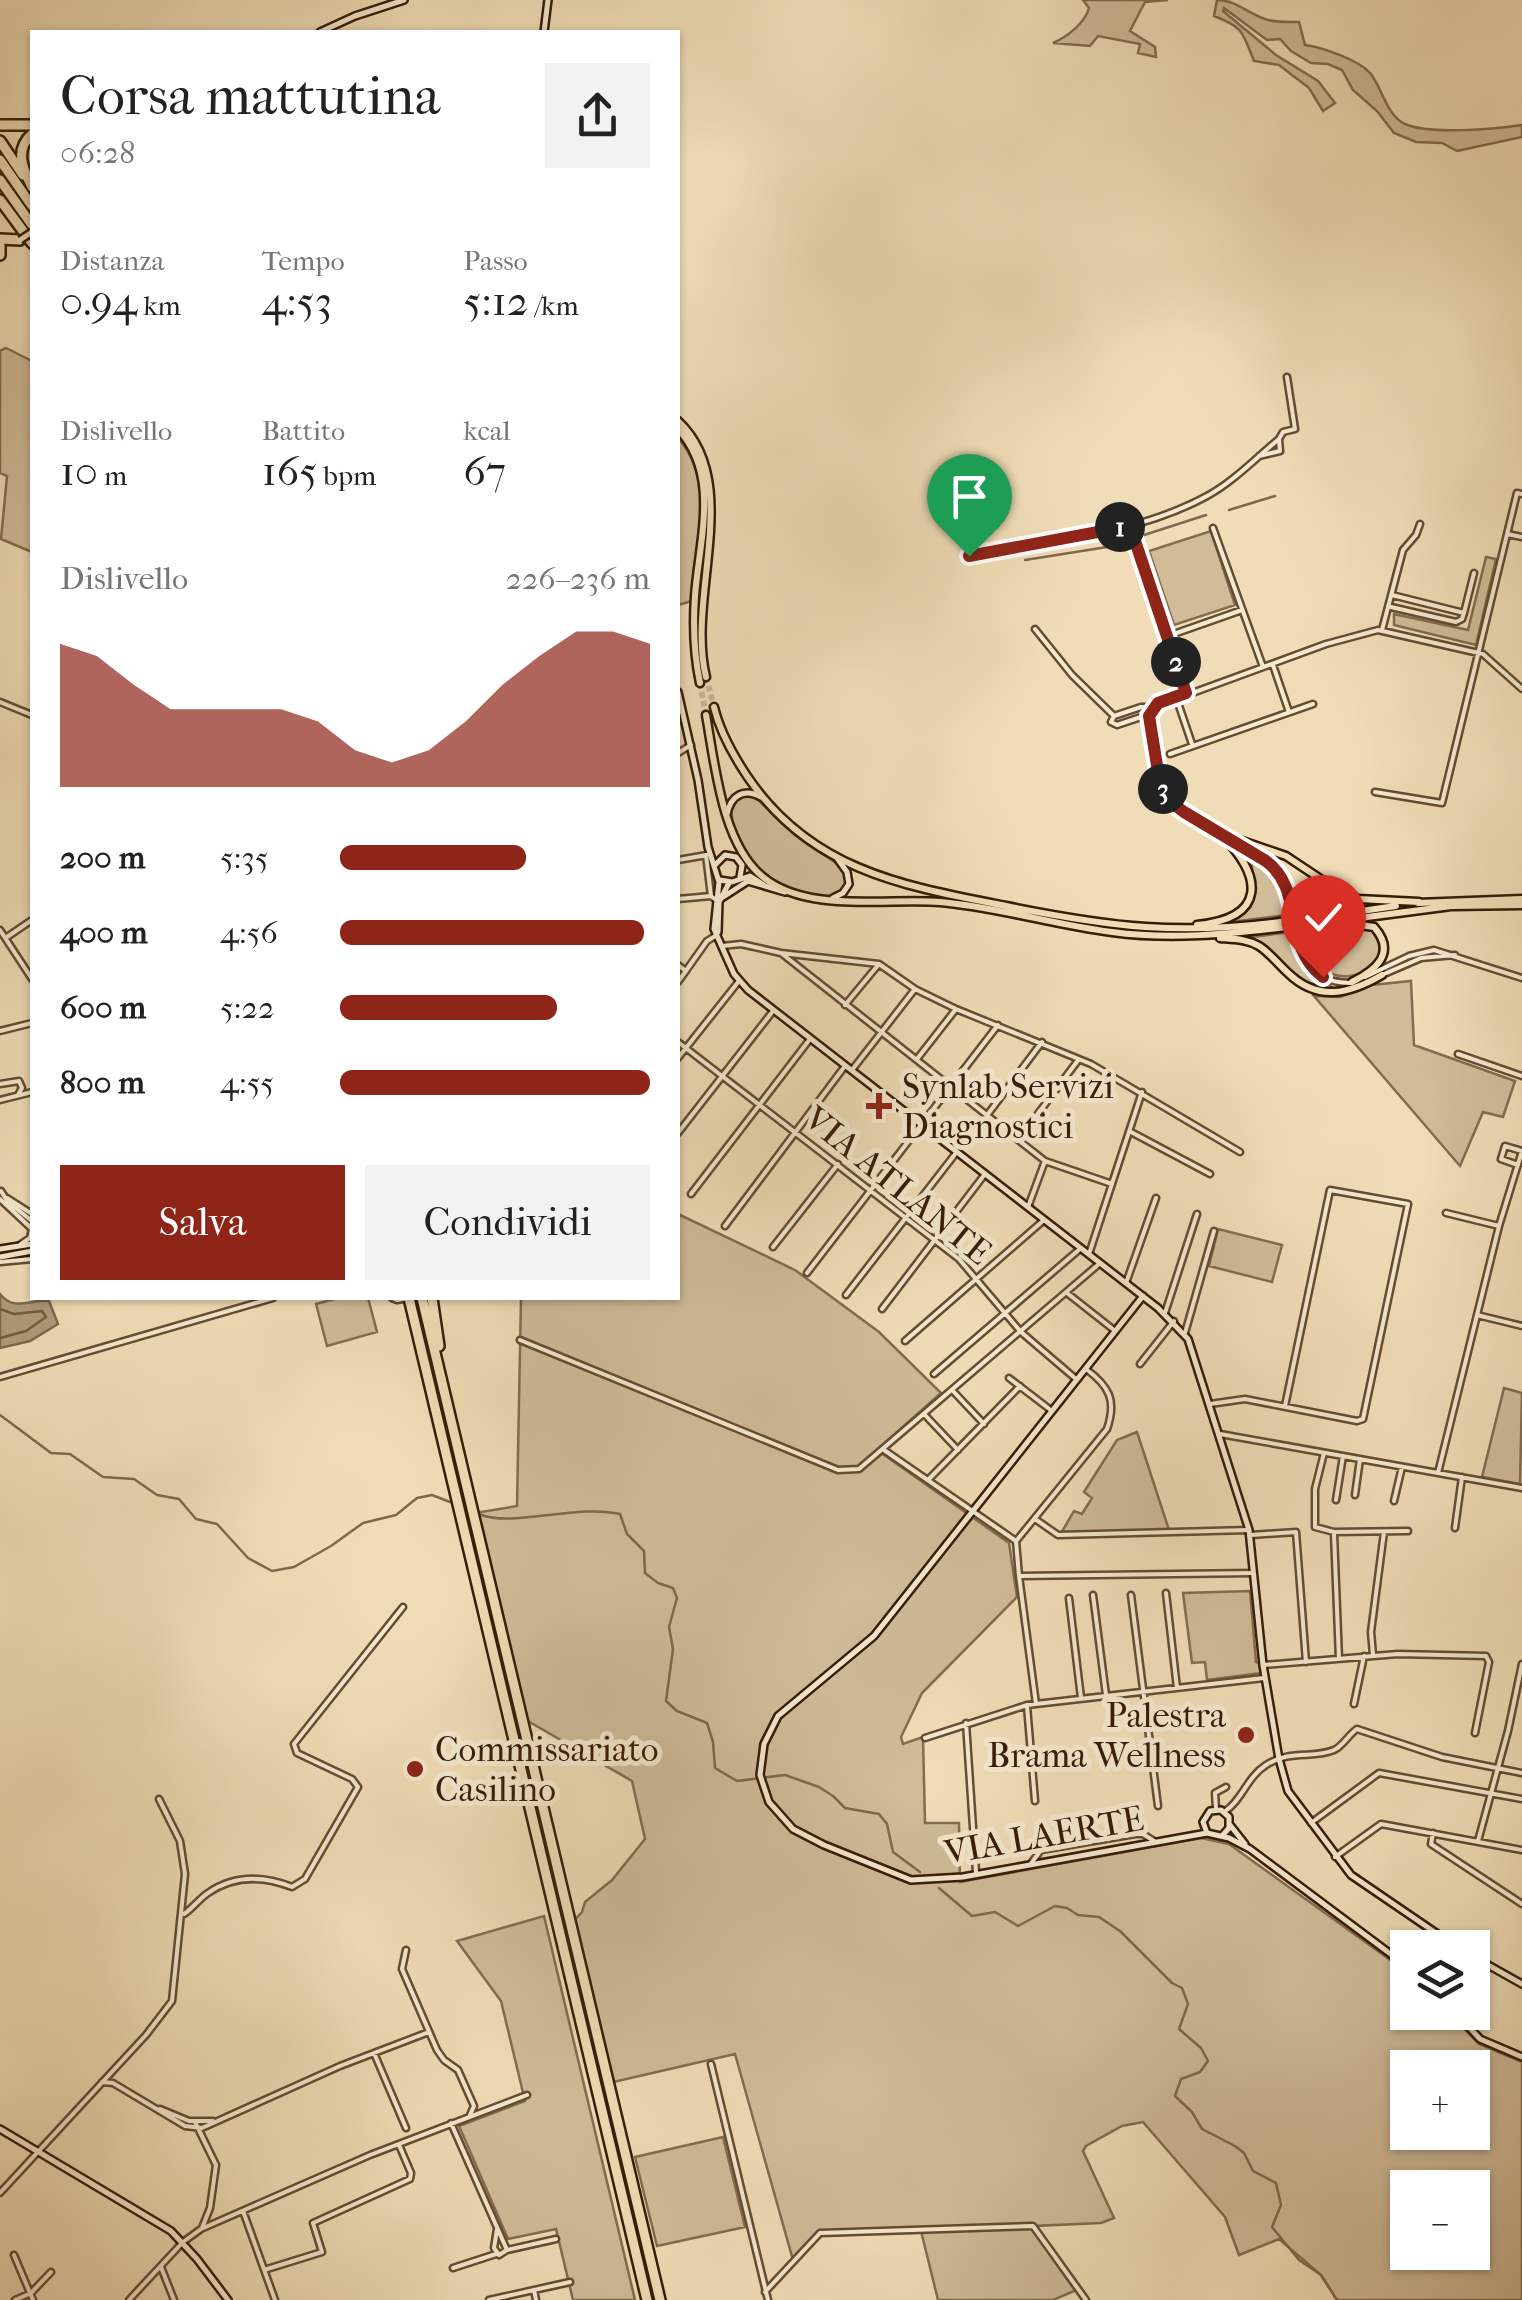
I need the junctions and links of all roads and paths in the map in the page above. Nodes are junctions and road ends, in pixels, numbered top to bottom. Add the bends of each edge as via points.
1 (404, 0) edge
2 (548, 0) edge
3 (324, 30) edge
4 (544, 30) edge
5 (0, 125) edge
6 (30, 125) edge
7 (30, 136) edge
8 (0, 141) edge
9 (0, 160) edge
10 (0, 180) edge
11 (30, 182) edge
12 (30, 185) edge
13 (0, 200) edge
14 (30, 203) edge
15 (30, 225) edge
16 (30, 230) edge
17 (30, 239) edge
18 (20, 240) junction
19 (0, 242) edge
20 (0, 255) edge
21 (1288, 377) dead end
22 (680, 424) edge
23 (680, 433) edge
24 (1279, 439) junction
25 (1258, 456) junction
26 (1522, 494) edge
27 (1513, 508) junction
28 (1522, 510) edge
29 (1420, 524) dead end
30 (1131, 528) junction
31 (1213, 528) dead end
32 (1507, 534) junction
33 (1522, 538) edge
34 (969, 556) dead end
35 (1474, 573) dead end
36 (1392, 595) junction
37 (1390, 606) junction
38 (1242, 610) junction
39 (1464, 613) junction
40 (1035, 629) dead end
41 (1382, 630) junction
42 (1168, 636) junction
43 (1477, 652) junction
44 (1272, 664) junction
45 (1262, 667) junction
46 (1522, 689) edge
47 (1186, 693) junction
48 (1176, 697) junction
49 (680, 701) edge
50 (0, 702) edge
51 (1313, 704) dead end
52 (1154, 707) junction
53 (714, 708) tunnel mouth
54 (1289, 712) junction
55 (30, 713) edge
56 (1150, 714) junction
57 (706, 715) tunnel mouth
58 (1114, 716) junction
59 (690, 746) junction
60 (1192, 746) junction
61 (680, 752) edge
62 (1170, 754) dead end
63 (1376, 792) dead end
64 (764, 798) junction
65 (728, 814) junction
66 (732, 829) junction
67 (1220, 833) junction
68 (708, 854) junction
69 (725, 856) junction
70 (836, 858) junction
71 (680, 860) edge
72 (716, 864) junction
73 (718, 878) junction
74 (740, 878) junction
75 (729, 883) junction
76 (710, 887) junction
77 (768, 888) junction
78 (719, 889) junction
79 (789, 893) junction
80 (716, 898) junction
81 (680, 899) edge
82 (825, 900) junction
83 (1420, 902) junction
84 (1522, 902) edge
85 (30, 921) edge
86 (1314, 921) junction
87 (1331, 922) junction
88 (1287, 924) junction
89 (0, 930) edge
90 (1166, 930) junction
91 (1209, 935) junction
92 (717, 936) junction
93 (6, 938) junction
94 (722, 946) junction
95 (781, 953) junction
96 (1455, 955) junction
97 (879, 964) junction
98 (680, 966) edge
99 (686, 971) junction
100 (30, 975) edge
101 (1382, 976) junction
102 (1522, 978) edge
103 (680, 979) edge
104 (739, 980) junction
105 (1352, 982) junction
106 (916, 989) junction
107 (845, 1005) junction
108 (956, 1009) junction
109 (773, 1010) junction
110 (30, 1024) edge
111 (998, 1024) junction
112 (0, 1031) edge
113 (881, 1032) junction
114 (811, 1038) junction
115 (1042, 1042) junction
116 (680, 1044) edge
117 (685, 1048) junction
118 (1458, 1054) dead end
119 (680, 1055) edge
120 (1079, 1058) junction
121 (917, 1060) junction
122 (849, 1068) junction
123 (722, 1076) junction
124 (1522, 1076) edge
125 (0, 1084) edge
126 (950, 1086) junction
127 (30, 1092) edge
128 (1142, 1092) junction
129 (18, 1095) junction
130 (0, 1100) edge
131 (760, 1104) junction
132 (988, 1114) junction
133 (921, 1124) junction
134 (680, 1130) edge
135 (1129, 1131) junction
136 (795, 1132) junction
137 (1019, 1140) junction
138 (1522, 1151) edge
139 (956, 1152) junction
140 (1240, 1152) dead end
141 (1044, 1161) junction
142 (838, 1164) junction
143 (1518, 1164) junction
144 (985, 1174) junction
145 (1210, 1174) dead end
146 (1112, 1184) junction
147 (1, 1189) edge
148 (871, 1190) junction
149 (691, 1194) dead end
150 (1156, 1198) dead end
151 (0, 1199) edge
152 (1028, 1207) junction
153 (1446, 1213) dead end
154 (1197, 1214) dead end
155 (30, 1216) edge
156 (906, 1217) junction
157 (1044, 1220) junction
158 (30, 1226) edge
159 (724, 1226) dead end
160 (1500, 1226) junction
161 (1214, 1231) dead end
162 (30, 1236) edge
163 (934, 1239) junction
164 (774, 1247) dead end
165 (30, 1248) edge
166 (1081, 1248) junction
167 (2, 1254) edge
168 (1090, 1254) junction
169 (30, 1260) edge
170 (1100, 1263) junction
171 (807, 1273) dead end
172 (976, 1279) junction
173 (1126, 1284) junction
174 (1067, 1293) junction
175 (846, 1295) dead end
176 (1143, 1296) junction
177 (267, 1300) edge
178 (409, 1300) edge
179 (422, 1300) edge
180 (432, 1300) edge
181 (882, 1309) dead end
182 (1004, 1313) junction
183 (1165, 1313) junction
184 (1477, 1315) junction
185 (1174, 1322) junction
186 (1522, 1326) edge
187 (1116, 1331) junction
188 (1021, 1332) junction
189 (1185, 1333) junction
190 (520, 1340) dead end
191 (905, 1341) dead end
192 (1140, 1364) dead end
193 (1086, 1369) junction
194 (934, 1374) dead end
195 (0, 1377) edge
196 (1009, 1378) dead end
197 (1076, 1379) junction
198 (443, 1384) junction
199 (1020, 1386) junction
200 (953, 1391) junction
201 (1210, 1404) junction
202 (1285, 1406) junction
203 (1052, 1411) junction
204 (924, 1414) junction
205 (984, 1424) junction
206 (1220, 1434) junction
207 (884, 1450) junction
208 (958, 1450) junction
209 (1324, 1453) junction
210 (1343, 1456) junction
211 (1360, 1459) junction
212 (1402, 1466) junction
213 (1438, 1473) junction
214 (1462, 1478) junction
215 (930, 1480) junction
216 (1522, 1488) edge
217 (1355, 1495) dead end
218 (1336, 1500) dead end
219 (1394, 1500) dead end
220 (972, 1511) junction
221 (1035, 1518) junction
222 (1455, 1528) dead end
223 (1408, 1530) dead end
224 (1250, 1532) junction
225 (1334, 1532) junction
226 (1384, 1532) junction
227 (1016, 1541) junction
228 (1253, 1573) junction
229 (1019, 1576) junction
230 (1166, 1593) dead end
231 (1093, 1595) dead end
232 (1131, 1596) dead end
233 (1069, 1598) dead end
234 (402, 1607) dead end
235 (1364, 1656) junction
236 (1373, 1656) junction
237 (1338, 1659) junction
238 (1306, 1662) junction
239 (1522, 1664) edge
240 (1263, 1665) junction
241 (1265, 1678) junction
242 (1178, 1688) junction
243 (1144, 1691) junction
244 (1106, 1695) junction
245 (1081, 1698) junction
246 (1036, 1704) junction
247 (1354, 1704) dead end
248 (1027, 1706) junction
249 (966, 1722) junction
250 (1475, 1733) dead end
251 (925, 1738) dead end
252 (1279, 1758) junction
253 (1498, 1768) junction
254 (1522, 1773) edge
255 (1226, 1787) dead end
256 (1489, 1792) junction
257 (158, 1799) dead end
258 (1522, 1800) edge
259 (1035, 1801) dead end
260 (1158, 1806) dead end
261 (1216, 1809) junction
262 (1224, 1812) junction
263 (1203, 1818) junction
264 (1310, 1824) junction
265 (1230, 1825) junction
266 (1433, 1832) junction
267 (1206, 1833) junction
268 (1185, 1835) junction
269 (1222, 1836) junction
270 (1154, 1841) junction
271 (1478, 1842) junction
272 (1250, 1850) junction
273 (1522, 1850) edge
274 (1335, 1857) junction
275 (1030, 1865) junction
276 (977, 1875) junction
277 (1522, 1904) edge
278 (184, 1914) junction
279 (1431, 1930) edge
280 (406, 1950) dead end
281 (1390, 1955) edge
282 (1490, 1966) edge
283 (1522, 1984) edge
284 (1472, 2030) edge
285 (429, 2032) junction
286 (374, 2052) junction
287 (1522, 2057) edge
288 (710, 2064) dead end
289 (101, 2082) junction
290 (527, 2095) dead end
291 (470, 2115) junction
292 (452, 2123) junction
293 (196, 2125) junction
294 (0, 2128) edge
295 (406, 2128) dead end
296 (399, 2145) junction
297 (39, 2151) junction
298 (0, 2193) edge
299 (243, 2211) junction
300 (202, 2228) junction
301 (498, 2229) junction
302 (556, 2239) dead end
303 (183, 2242) junction
304 (506, 2250) junction
305 (496, 2254) junction
306 (14, 2255) dead end
307 (161, 2267) junction
308 (453, 2268) dead end
309 (264, 2270) junction
310 (51, 2272) dead end
311 (570, 2282) dead end
312 (534, 2290) junction
313 (765, 2292) junction
314 (30, 2294) junction
315 (15, 2300) edge
316 (34, 2300) edge
317 (129, 2300) edge
318 (174, 2300) edge
319 (228, 2300) edge
320 (275, 2300) edge
321 (488, 2300) edge
322 (536, 2300) edge
323 (647, 2300) edge
324 (660, 2300) edge
325 (768, 2300) edge
326 (1086, 2300) edge

1 - 3 street
2 - 4 street
5 - 6 highway
7 - 11 highway via 21,156
8 - 12 highway
9 - 14 highway
10 - 15 highway
13 - 17 highway
16 - 18 street, bridge
18 - 19 highway
18 - 20 street
19 - 20 highway
21 - 24 street via 1295,429
22 - 23 main road via 698,446 710,484 700,618 703,680 694,623 704,490 696,457
24 - 25 street
24 - 25 street via 1280,451
25 - 30 street via 1209,495
26 - 27 street
27 - 28 street
27 - 32 street
29 - 36 street via 1404,548
30 - 34 street
30 - 42 street
31 - 38 street
32 - 33 street
32 - 43 street
35 - 39 street
36 - 37 street
36 - 39 street
37 - 39 street via 1455,622
37 - 41 street
38 - 42 street
38 - 45 street
40 - 58 street
41 - 43 street
41 - 44 street
42 - 47 street
43 - 46 street
43 - 63 street via 1442,804
44 - 45 street
44 - 54 street
45 - 47 street
47 - 48 street
48 - 52 street
48 - 60 street
49 - 59 street
50 - 55 street
51 - 54 street
52 - 56 street
52 - 58 street
53 - 64 main road via 730,748
54 - 60 street
56 - 58 street via 1116,726 1110,722
56 - 67 street via 1166,797
57 - 65 main road
59 - 61 street
59 - 68 street
60 - 62 street
64 - 65 street via 741,793
64 - 70 main road
65 - 66 main road
66 - 69 street via 734,844
66 - 79 main road via 756,871
67 - 83 main road via 1283,854 1358,898
67 - 90 main road via 1248,867 1248,902 1220,921
67 - 105 street via 1282,877 1309,964 1327,979
68 - 69 street
68 - 71 street
68 - 72 street
68 - 76 street
69 - 72 street
69 - 74 street via 740,861
70 - 82 street via 848,887
70 - 90 main road via 906,886 1079,921
72 - 73 street
73 - 75 street
73 - 78 street
74 - 75 street
74 - 77 street via 754,877
75 - 80 street
76 - 78 street
76 - 80 street
77 - 79 street
77 - 80 street via 746,882
78 - 80 street
79 - 82 main road
80 - 81 street
80 - 92 street
82 - 91 main road via 938,902 1113,932
83 - 84 main road
83 - 86 main road
84 - 87 main road
85 - 93 street
86 - 87 main road
86 - 88 main road, bridge
87 - 105 main road via 1368,924 1383,940 1382,962
88 - 90 main road
88 - 91 main road
89 - 93 street
91 - 101 main road via 1254,944 1319,992 1350,990
92 - 94 street
92 - 99 street
93 - 100 street
94 - 95 street
94 - 104 street
95 - 97 street
95 - 107 street
96 - 101 street via 1421,958
96 - 102 street
96 - 105 street via 1416,953
97 - 106 street
97 - 107 street
98 - 99 street
99 - 103 street
101 - 105 street
104 - 109 street
104 - 117 street
106 - 108 street
106 - 113 street
107 - 113 street
108 - 111 street
108 - 121 street
109 - 114 street
109 - 123 street
110 - 112 street
111 - 115 street
111 - 126 street
113 - 121 street
113 - 122 street
114 - 122 street
114 - 131 street
115 - 120 street
115 - 132 street
116 - 117 street, VIA ATLANTE
117 - 119 street
117 - 123 street, VIA ATLANTE
118 - 124 street
120 - 128 street
120 - 137 street
121 - 126 street
122 - 133 street
122 - 136 street
123 - 131 street, VIA ATLANTE
123 - 134 street
125 - 129 street via 20,1082
126 - 132 street
126 - 133 street
127 - 129 street
128 - 135 street
128 - 140 street
129 - 130 street
131 - 136 street, VIA ATLANTE
131 - 149 street
132 - 137 street
133 - 139 street
133 - 148 street
135 - 145 street
135 - 146 street
136 - 142 street, VIA ATLANTE
136 - 159 street
137 - 141 street
138 - 143 street
138 - 143 street via 1505,1146 1500,1160
139 - 144 street
139 - 156 street
141 - 146 street
141 - 152 street
142 - 148 street, VIA ATLANTE
142 - 164 street
143 - 160 street
144 - 152 street
144 - 163 street
146 - 168 street
147 - 155 street
148 - 156 street, VIA ATLANTE
148 - 171 street
150 - 173 street
151 - 158 street
152 - 157 street
153 - 160 street
154 - 183 street
156 - 163 street, VIA ATLANTE
156 - 175 street
157 - 166 street
157 - 172 street
160 - 184 street
161 - 189 street
162 - 167 street
163 - 172 street, VIA ATLANTE
163 - 181 street
165 - 167 street
166 - 168 street
166 - 182 street
167 - 169 street
168 - 170 street
170 - 173 street
170 - 174 street
172 - 182 street, VIA ATLANTE
172 - 191 street
173 - 176 street
174 - 187 street
174 - 188 street
176 - 183 street
176 - 187 street, VIA LAERTE
177 - 195 street
178 - 323 highway
179 - 198 highway
180 - 198 highway
182 - 188 street, VIA ATLANTE
182 - 194 street
183 - 185 street
184 - 186 street
184 - 213 street
185 - 189 street
185 - 192 street
187 - 193 street, VIA LAERTE
188 - 197 street, VIA ATLANTE
188 - 200 street
189 - 201 street
190 - 207 street via 838,1470 860,1470
193 - 197 street, VIA LAERTE
193 - 221 street via 1108,1388 1113,1408 1107,1429
196 - 199 street
197 - 203 street, VIA LAERTE
198 - 324 highway
199 - 203 street
199 - 205 street
200 - 204 street
200 - 205 street
201 - 202 street via 1246,1398
201 - 206 street
202 - 202 street via 1330,1190 1408,1204 1362,1420
203 - 220 street, VIA LAERTE
204 - 207 street
204 - 208 street
205 - 208 street
206 - 209 street
206 - 224 street
207 - 215 street
208 - 215 street
209 - 210 street
209 - 225 street via 1315,1527
210 - 211 street
210 - 218 street
211 - 212 street
211 - 217 street
212 - 213 street
212 - 219 street
213 - 214 street
214 - 216 street
214 - 222 street
215 - 220 street
220 - 227 street
220 - 276 street, VIA LAERTE via 870,1640 778,1716 760,1768 770,1804 793,1829 895,1875 927,1881
221 - 224 street via 1058,1536
221 - 227 street
223 - 226 street
224 - 228 street
224 - 238 street via 1296,1532
225 - 226 street
225 - 237 street
226 - 236 street
227 - 229 street
228 - 229 street
228 - 240 street
229 - 246 street
230 - 242 street
231 - 244 street
232 - 243 street
233 - 245 street
234 - 278 street via 294,1744 297,1753 358,1787 304,1880 292,1887 235,1880
235 - 236 street
235 - 237 street
235 - 247 street
236 - 250 street via 1488,1658
237 - 238 street
238 - 240 street
239 - 253 street
240 - 241 street
241 - 242 street
241 - 252 street
242 - 243 street
243 - 244 street
243 - 260 street
244 - 245 street
245 - 246 street
246 - 248 street
248 - 249 street
248 - 259 street
249 - 251 street
249 - 276 street
252 - 253 street via 1333,1750 1360,1729
252 - 262 street via 1257,1772
252 - 264 street via 1287,1788
253 - 254 street
253 - 256 street
255 - 261 street via 1214,1794
256 - 258 street
256 - 264 street via 1379,1773
256 - 271 street
257 - 278 street via 183,1854
261 - 262 street
261 - 263 street
262 - 265 street
263 - 267 street
263 - 268 street, VIA LAERTE
264 - 274 street
265 - 269 street
265 - 272 street
266 - 271 street
266 - 274 street via 1381,1824
266 - 277 street via 1430,1844
267 - 268 street, VIA LAERTE
267 - 269 street
268 - 270 street, VIA LAERTE
269 - 272 street
270 - 275 street, VIA LAERTE
270 - 275 street via 1135,1834 1041,1850
271 - 273 street
272 - 281 street
274 - 279 street via 1362,1884
275 - 276 street, VIA LAERTE
278 - 289 street via 170,2004
280 - 285 street via 402,1969
282 - 283 street
284 - 287 street
285 - 286 street
285 - 291 street via 466,2084 474,2104
286 - 293 street
286 - 295 street
288 - 313 street
289 - 293 street
289 - 297 street
290 - 291 street
291 - 292 street
292 - 296 street
292 - 301 street
293 - 300 street via 216,2165
294 - 297 street
296 - 299 street
296 - 309 street via 411,2178 314,2222 322,2252
297 - 298 street
297 - 303 street
299 - 300 street
299 - 309 street
300 - 303 street
301 - 304 street
301 - 305 street
302 - 304 street
303 - 307 street
303 - 319 street
304 - 305 street
305 - 308 street
306 - 314 street
307 - 317 street
307 - 318 street
309 - 320 street
310 - 314 street
311 - 312 street
312 - 321 street
312 - 322 street
313 - 325 street
313 - 326 street via 820,2233 1034,2226
314 - 315 street
314 - 316 street

